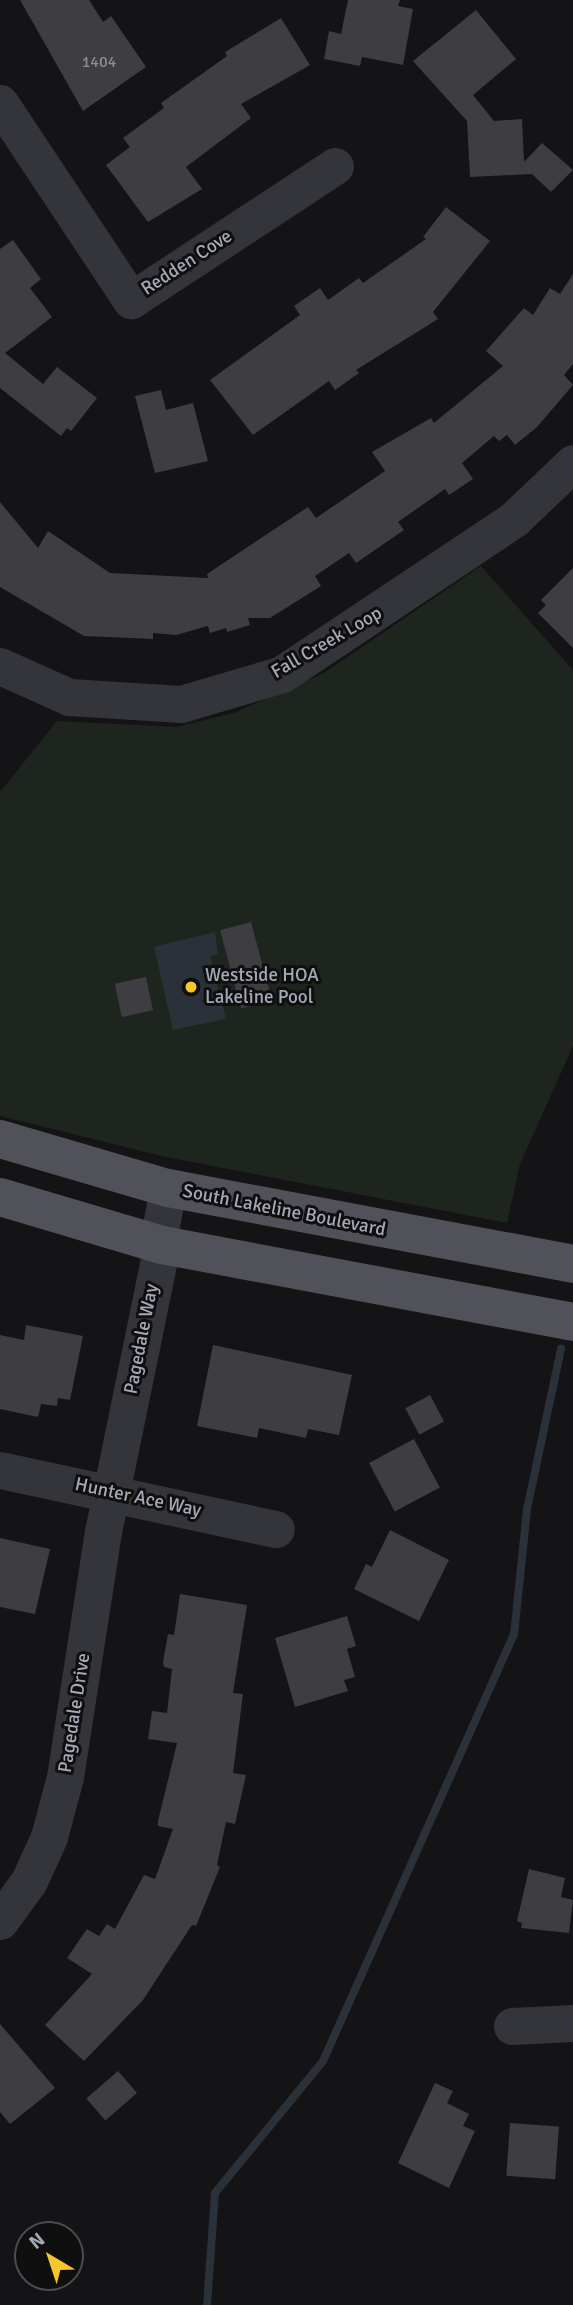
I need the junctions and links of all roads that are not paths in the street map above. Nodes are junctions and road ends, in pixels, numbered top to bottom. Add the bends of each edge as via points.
1 (0, 103) edge
2 (335, 166) dead end
3 (573, 463) edge
4 (0, 666) edge
5 (0, 1139) edge
6 (168, 1188) junction
7 (0, 1197) edge
8 (162, 1245) junction
9 (573, 1265) edge
10 (573, 1322) edge
11 (0, 1470) edge
12 (112, 1491) junction
13 (276, 1529) dead end
14 (0, 1921) edge
15 (573, 2023) edge
16 (512, 2026) dead end

1 - 2 street, Redden Cove via 131,300
3 - 4 street, Fall Creek Loop via 514,519 282,674 181,704 69,698
5 - 6 main road, South Lakeline Boulevard
6 - 8 street, Pagedale Way via 158,1242
6 - 9 main road, South Lakeline Boulevard
7 - 8 main road
8 - 10 main road
8 - 12 street, Pagedale Way
11 - 12 street, Hunter Ace Way
12 - 13 street, Hunter Ace Way
12 - 14 street, Pagedale Drive via 65,1777 39,1859
15 - 16 street

